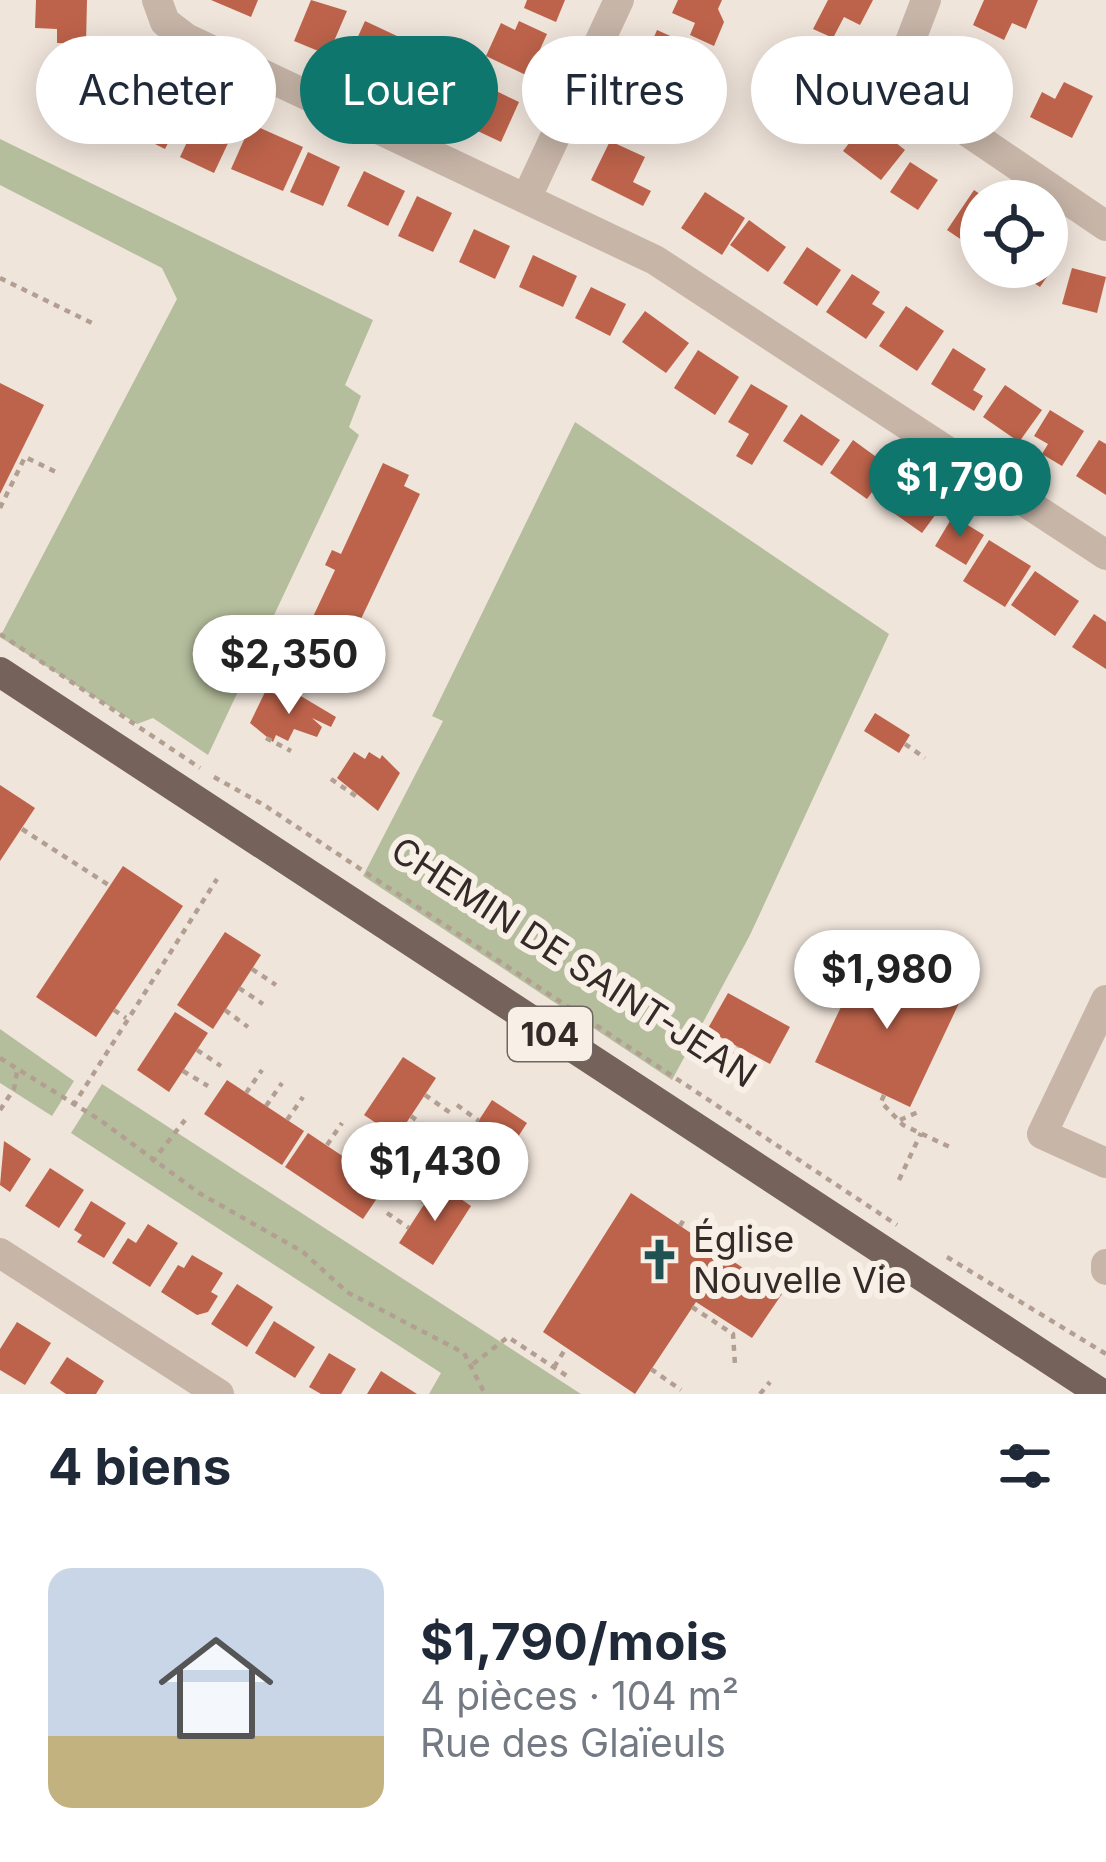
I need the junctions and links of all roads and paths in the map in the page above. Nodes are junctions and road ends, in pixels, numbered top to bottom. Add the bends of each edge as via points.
1 (157, 0) edge
2 (620, 0) edge
3 (926, 0) edge
4 (527, 197) junction
5 (1106, 226) edge
6 (0, 278) edge
7 (94, 324) dead end
8 (58, 472) dead end
9 (0, 508) edge
10 (1106, 556) edge
11 (0, 634) edge
12 (321, 647) dead end
13 (337, 652) dead end
14 (0, 672) edge
15 (266, 738) dead end
16 (905, 744) dead end
17 (291, 751) dead end
18 (926, 758) dead end
19 (331, 779) dead end
20 (360, 799) dead end
21 (22, 829) dead end
22 (217, 879) dead end
23 (110, 886) dead end
24 (252, 970) dead end
25 (276, 985) dead end
26 (239, 988) dead end
27 (1106, 1000) edge
28 (263, 1004) dead end
29 (114, 1010) dead end
30 (225, 1010) dead end
31 (126, 1018) junction
32 (248, 1027) dead end
33 (710, 1047) dead end
34 (738, 1047) dead end
35 (197, 1050) dead end
36 (0, 1058) edge
37 (731, 1058) junction
38 (221, 1066) dead end
39 (262, 1070) dead end
40 (183, 1071) dead end
41 (17, 1072) junction
42 (720, 1079) dead end
43 (281, 1083) dead end
44 (208, 1086) dead end
45 (246, 1093) dead end
46 (425, 1095) dead end
47 (884, 1095) dead end
48 (303, 1097) dead end
49 (458, 1105) dead end
50 (73, 1106) junction
51 (266, 1106) dead end
52 (0, 1110) edge
53 (918, 1112) dead end
54 (452, 1114) dead end
55 (411, 1116) dead end
56 (185, 1120) dead end
57 (286, 1120) dead end
58 (900, 1120) junction
59 (479, 1121) dead end
60 (342, 1123) dead end
61 (922, 1133) junction
62 (362, 1137) dead end
63 (463, 1144) dead end
64 (327, 1145) dead end
65 (954, 1149) dead end
66 (383, 1150) dead end
67 (428, 1150) dead end
68 (347, 1159) dead end
69 (152, 1162) junction
70 (1106, 1162) edge
71 (449, 1165) dead end
72 (368, 1173) dead end
73 (899, 1180) dead end
74 (404, 1187) dead end
75 (424, 1203) dead end
76 (387, 1213) dead end
77 (686, 1216) dead end
78 (680, 1226) dead end
79 (409, 1228) dead end
80 (908, 1232) dead end
81 (928, 1246) dead end
82 (0, 1252) edge
83 (692, 1307) dead end
84 (566, 1348) dead end
85 (1106, 1354) edge
86 (473, 1364) junction
87 (735, 1365) dead end
88 (554, 1367) junction
89 (651, 1370) dead end
90 (570, 1378) dead end
91 (770, 1382) dead end
92 (681, 1390) dead end
93 (219, 1394) edge
94 (485, 1394) edge
95 (760, 1394) edge
96 (1102, 1394) edge

1 - 4 street via 165,22 186,38
2 - 4 street
3 - 5 street via 902,63 912,94
4 - 10 street via 676,273
6 - 7 path
8 - 9 path via 25,457
11 - 80 path, CHEMIN DE SAINT-JEAN
12 - 13 path
14 - 96 main road, CHEMIN DE SAINT-JEAN / 104
15 - 17 path
16 - 18 path
19 - 20 path
21 - 23 path
22 - 31 path
24 - 25 path
26 - 28 path
27 - 70 street via 1042,1134
29 - 31 path
30 - 32 path
31 - 50 path
33 - 37 path
34 - 37 path
35 - 38 path
36 - 41 path
37 - 42 path
39 - 45 path
40 - 44 path
41 - 50 path
41 - 52 path
43 - 51 path
46 - 54 path
47 - 58 path via 881,1102
48 - 57 path
49 - 59 path
50 - 69 path
53 - 58 path
55 - 63 path
56 - 69 path
58 - 61 path
60 - 64 path
61 - 65 path
61 - 73 path
62 - 68 path
66 - 72 path
67 - 71 path
69 - 86 path via 302,1252 347,1292 419,1325
74 - 75 path
76 - 79 path
77 - 78 path
81 - 85 path
82 - 93 street
83 - 87 path via 733,1334
84 - 88 path
86 - 88 path via 508,1337
86 - 94 path
88 - 90 path
89 - 92 path
91 - 95 path

